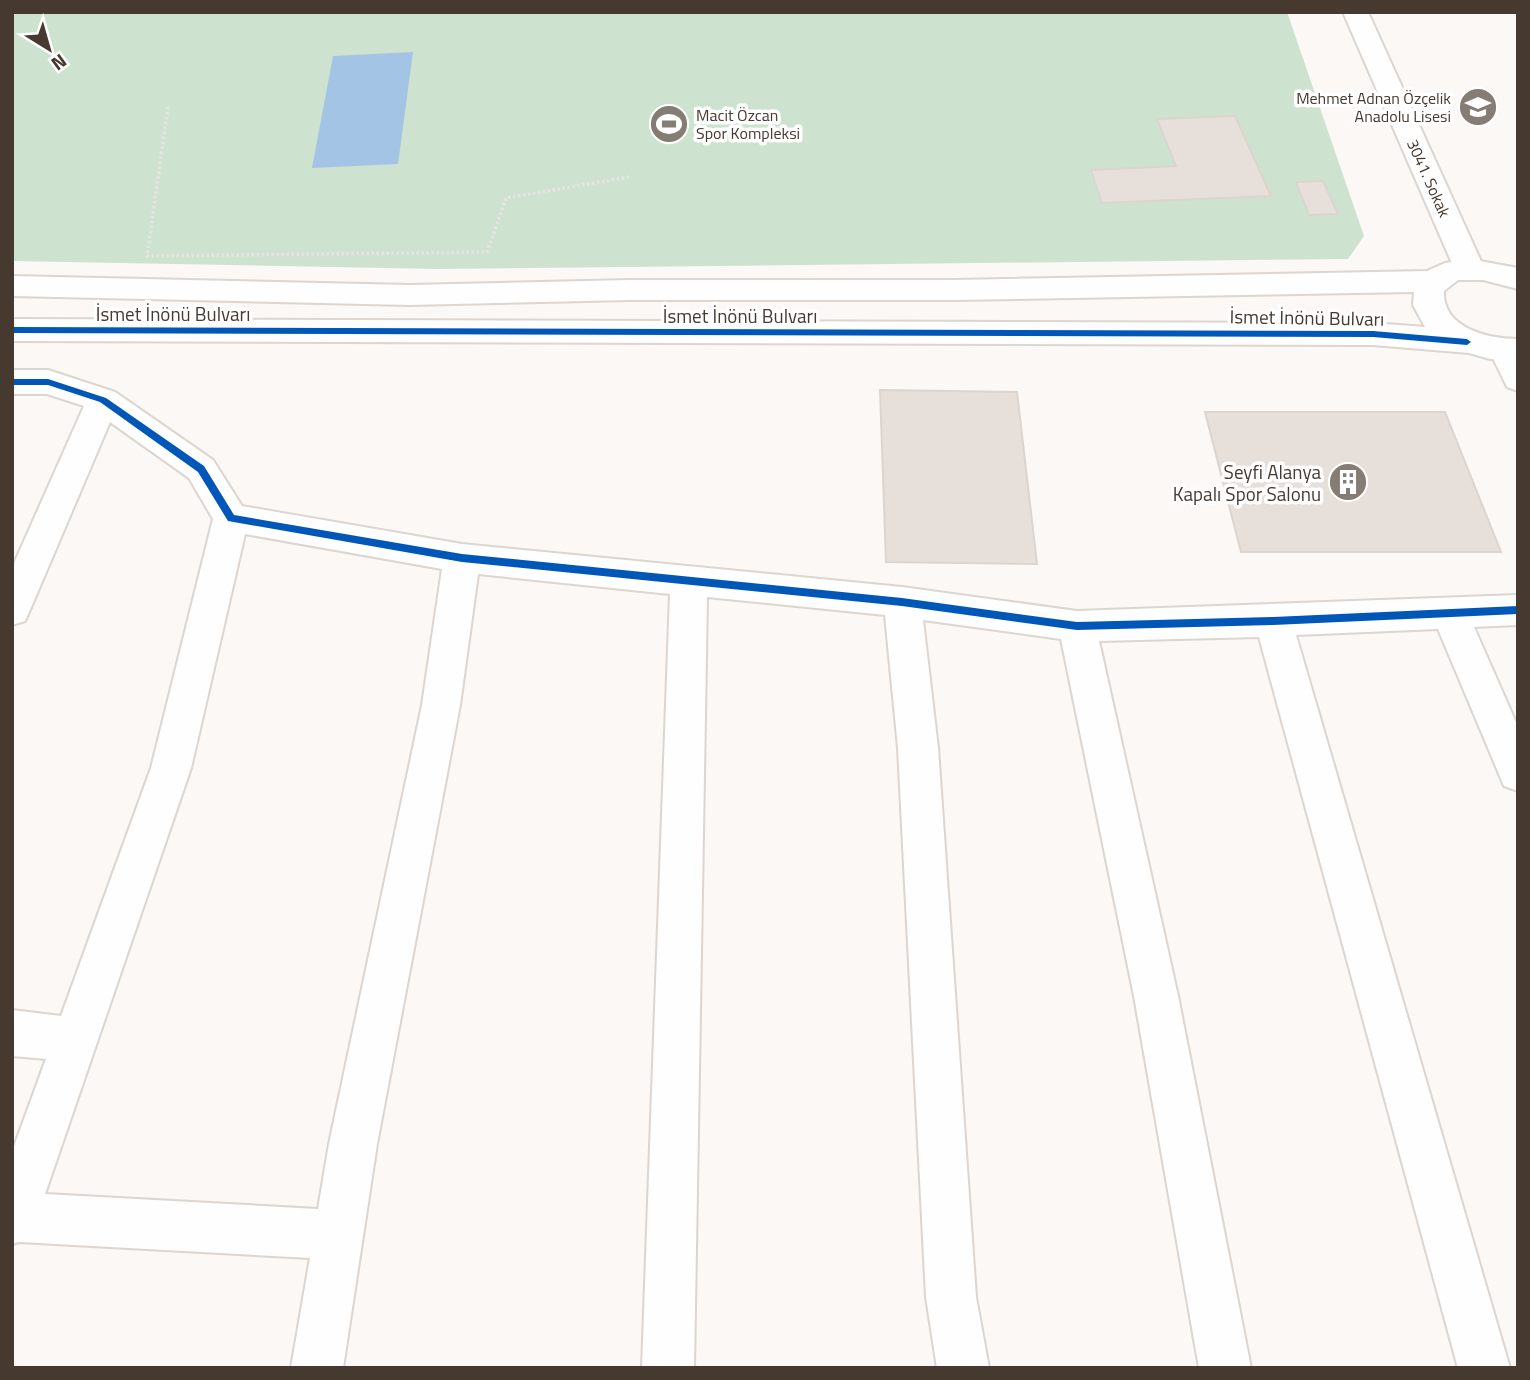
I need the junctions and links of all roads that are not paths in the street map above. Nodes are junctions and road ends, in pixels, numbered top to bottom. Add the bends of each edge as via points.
1 (1355, 12) edge
2 (1469, 268) junction
3 (1518, 279) edge
4 (1435, 281) junction
5 (12, 286) edge
6 (12, 330) edge
7 (1467, 342) junction
8 (1514, 360) edge
9 (12, 382) edge
10 (103, 400) junction
11 (232, 518) junction
12 (462, 558) junction
13 (689, 582) junction
14 (902, 602) junction
15 (12, 610) edge
16 (1518, 610) edge
17 (1450, 614) junction
18 (1273, 621) junction
19 (1077, 626) junction
20 (1518, 773) edge
21 (12, 1033) edge
22 (76, 1041) junction
23 (13, 1218) edge
24 (338, 1235) junction
25 (317, 1368) edge
26 (668, 1368) edge
27 (963, 1368) edge
28 (1225, 1368) edge
29 (1484, 1368) edge

1 - 2 street, 3041. Sokak
2 - 3 street
2 - 4 street
4 - 5 street, İsmet İnönü Bulvarı via 409,295
4 - 7 street via 1429,304 1436,318
6 - 7 street, İsmet İnönü Bulvarı via 1373,334
7 - 8 street
9 - 10 street via 48,382
10 - 11 street via 201,469
10 - 15 street
11 - 12 street
11 - 22 street via 172,768
12 - 13 street
12 - 24 street via 441,705
13 - 14 street
13 - 26 street
14 - 19 street
14 - 27 street via 918,748 951,1297
16 - 17 street
17 - 18 street
17 - 20 street
18 - 19 street
18 - 29 street
19 - 28 street via 1174,1082
21 - 22 street
22 - 23 street
23 - 24 street
24 - 25 street

